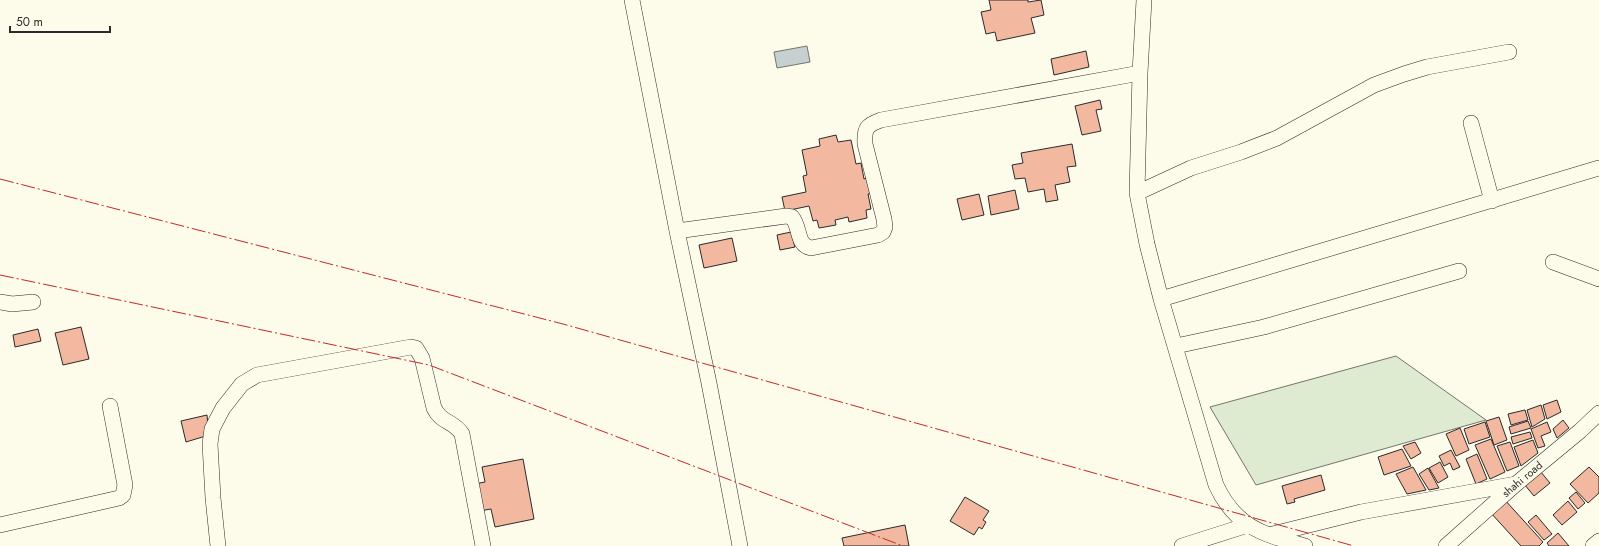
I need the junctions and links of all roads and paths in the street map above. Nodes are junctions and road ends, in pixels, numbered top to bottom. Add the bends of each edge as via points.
1 (632, 0) edge
2 (1144, 0) edge
3 (1509, 52) dead end
4 (1140, 73) junction
5 (1472, 123) dead end
6 (1599, 168) edge
7 (1137, 193) junction
8 (1492, 201) junction
9 (677, 231) junction
10 (1553, 262) dead end
11 (1459, 271) dead end
12 (1599, 278) edge
13 (1161, 299) junction
14 (0, 302) edge
15 (33, 302) dead end
16 (1176, 346) junction
17 (110, 406) dead end
18 (1599, 413) edge
19 (1516, 484) junction
20 (0, 525) edge
21 (1248, 525) junction
22 (1268, 535) junction
23 (1599, 541) edge
24 (218, 546) edge
25 (483, 546) edge
26 (740, 546) edge
27 (1182, 546) edge
28 (1305, 546) edge
29 (1446, 546) edge
30 (1594, 546) edge

1 - 9 street
2 - 4 street
3 - 7 street via 1427,67 1391,78 1277,138 1191,168
4 - 7 street
4 - 9 street via 881,120 872,124 864,135 884,219 885,227 878,235 811,248 804,247 792,216
5 - 8 street
6 - 8 street
7 - 13 street
8 - 13 street
9 - 26 street
10 - 12 street
11 - 16 street via 1264,327
13 - 16 street
14 - 15 street
16 - 21 street via 1216,485 1236,516
17 - 20 street via 125,485 123,494 119,498
18 - 19 street, shahi road
19 - 22 street via 1361,512
19 - 29 street, shahi road
21 - 22 street
21 - 27 street
22 - 28 street
23 - 30 street
24 - 25 street via 212,498 210,437 215,420 242,384 250,378 267,373 411,347 416,348 422,358 437,415 458,427 462,434

